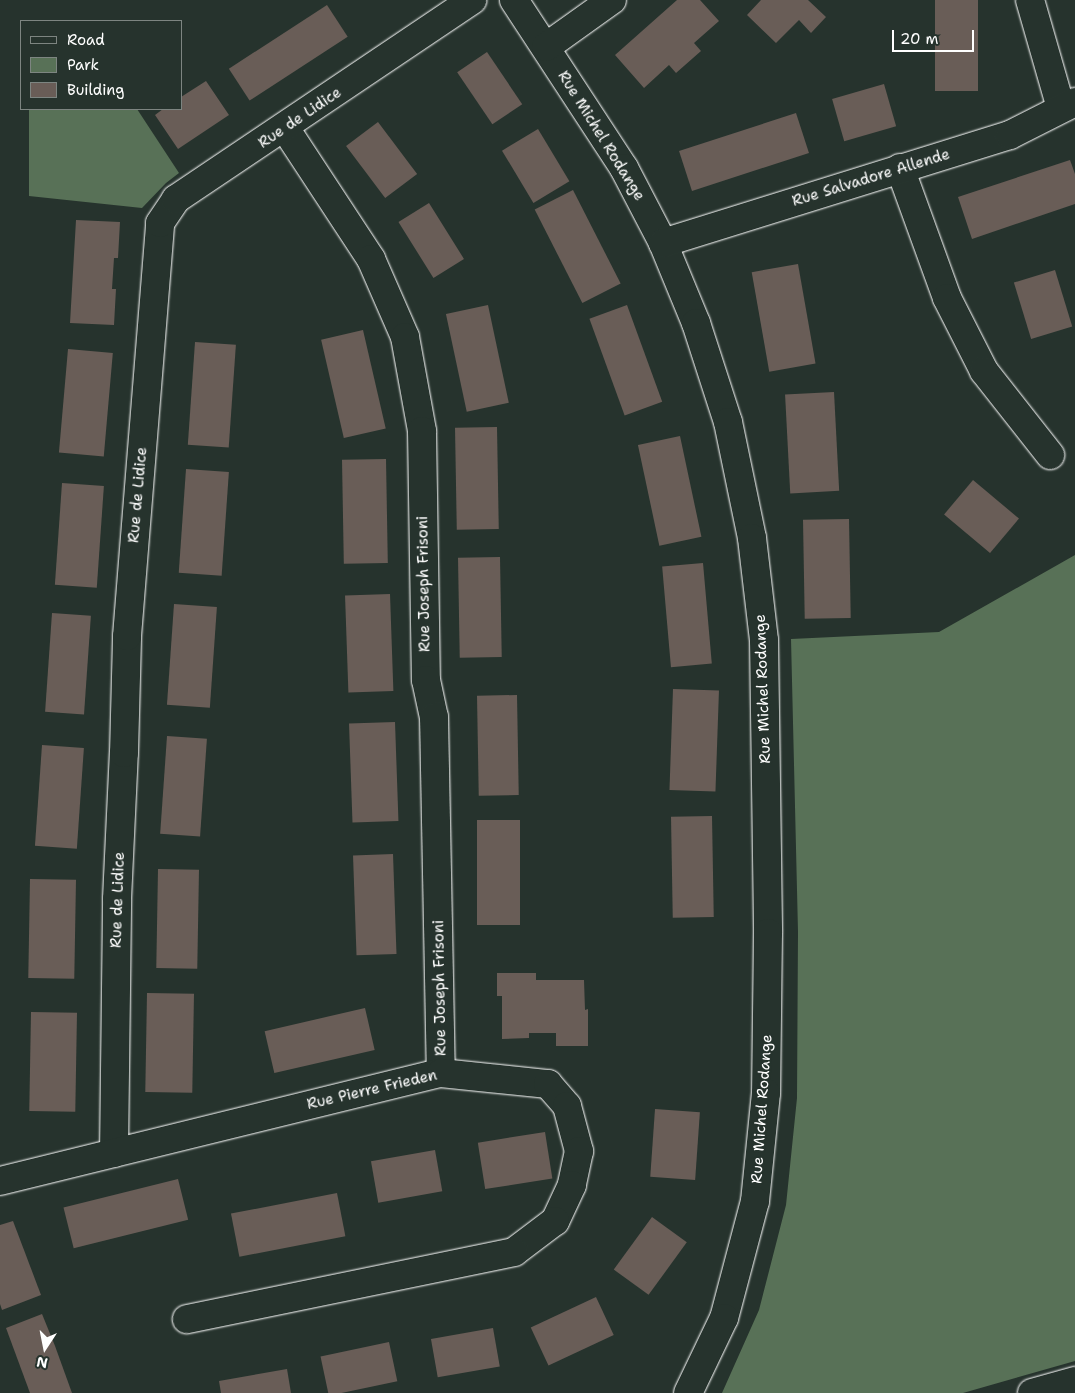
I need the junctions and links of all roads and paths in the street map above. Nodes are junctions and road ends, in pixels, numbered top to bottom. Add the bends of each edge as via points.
1 (472, 0) edge
2 (514, 0) edge
3 (612, 0) edge
4 (1030, 0) edge
5 (546, 47) junction
6 (1068, 105) edge
7 (285, 128) junction
8 (900, 168) junction
9 (663, 243) junction
10 (1050, 455) dead end
11 (442, 1073) junction
12 (114, 1153) junction
13 (0, 1181) edge
14 (187, 1319) dead end
15 (1075, 1381) edge
16 (688, 1393) edge
17 (1032, 1393) edge

1 - 7 street, Rue de Lidice
2 - 5 street, Rue Michel Rodange
3 - 5 street
4 - 6 street
5 - 9 street, Rue Michel Rodange via 624,168
6 - 8 street, Rue Salvadore Allende via 1010,135
7 - 11 street, Rue Joseph Frisoni via 371,258 405,338 422,431 426,680 434,717
7 - 12 street, Rue de Lidice via 176,199 160,223 127,636 117,899
8 - 9 street, Rue Salvadore Allende
8 - 10 street via 947,298 984,371
9 - 16 street, Rue Michel Rodange via 696,323 728,422 752,538 764,640 767,1078 756,1191 724,1318
11 - 12 street, Rue Pierre Frieden
11 - 14 street, Rue Pierre Frieden via 548,1084 567,1106 579,1151 572,1185 555,1221 514,1252
12 - 13 street, Rue Pierre Frieden
15 - 17 street

